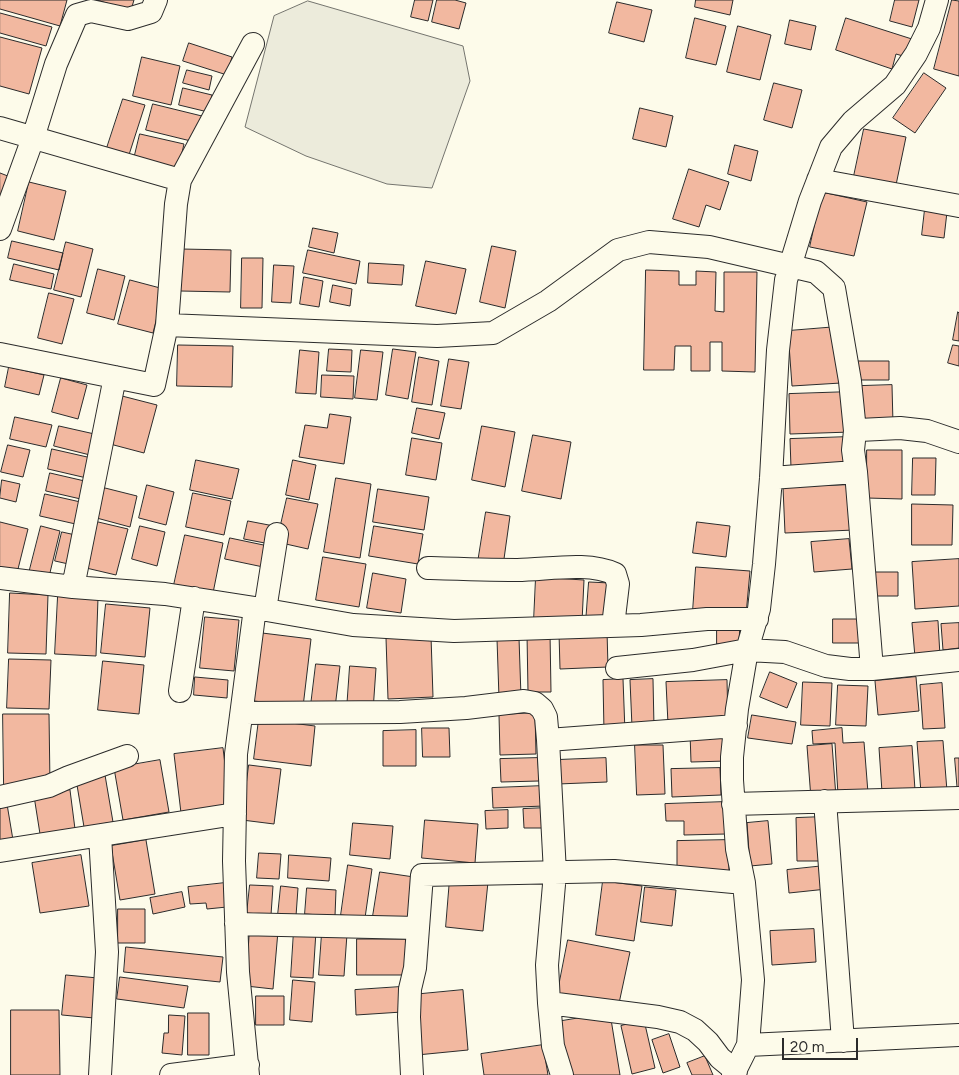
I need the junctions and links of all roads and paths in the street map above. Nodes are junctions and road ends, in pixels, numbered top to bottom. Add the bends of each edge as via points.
1 (156, 0) edge
2 (937, 0) edge
3 (253, 44) dead end
4 (0, 128) edge
5 (33, 138) junction
6 (180, 180) junction
7 (818, 180) junction
8 (959, 206) edge
9 (0, 229) edge
10 (790, 266) junction
11 (167, 325) junction
12 (0, 354) edge
13 (115, 377) junction
14 (855, 431) junction
15 (959, 442) edge
16 (856, 472) junction
17 (771, 478) junction
18 (277, 534) dead end
19 (428, 568) dead end
20 (0, 578) edge
21 (73, 587) junction
22 (194, 598) junction
23 (260, 609) junction
24 (756, 619) junction
25 (613, 626) junction
26 (747, 650) junction
27 (959, 660) edge
28 (617, 668) dead end
29 (872, 669) junction
30 (180, 691) dead end
31 (242, 713) junction
32 (736, 726) junction
33 (548, 740) junction
34 (127, 756) dead end
35 (0, 797) edge
36 (959, 798) edge
37 (825, 801) junction
38 (733, 804) junction
39 (235, 814) junction
40 (100, 836) junction
41 (0, 851) edge
42 (555, 873) junction
43 (744, 883) junction
44 (236, 924) junction
45 (418, 928) junction
46 (549, 1003) junction
47 (959, 1035) edge
48 (843, 1041) junction
49 (748, 1045) junction
50 (248, 1070) edge
51 (734, 1073) edge
52 (100, 1075) edge
53 (171, 1075) edge
54 (412, 1075) edge
55 (562, 1075) edge

1 - 5 street via 151,12 128,20 91,11 77,15 56,64
2 - 7 street via 929,28 916,54 895,85 853,121 831,147
3 - 6 street
4 - 5 street
5 - 6 street
5 - 9 street
6 - 11 street
7 - 8 street
7 - 10 street
10 - 11 street via 709,247 649,242 618,250 548,301 493,333 437,336
10 - 14 street via 816,272 834,288
10 - 17 street via 778,350
11 - 13 street via 154,385
12 - 13 street
13 - 21 street
14 - 15 street via 909,429 927,431
14 - 16 street
16 - 17 street
16 - 29 street
17 - 24 street
18 - 23 street
19 - 25 street via 605,570 615,574 618,584
20 - 21 street
21 - 22 street
22 - 23 street
22 - 30 street
23 - 25 street via 352,625 454,631
23 - 31 street
24 - 25 street
24 - 26 street
26 - 28 street
26 - 29 street via 785,652 826,666
26 - 32 street
27 - 29 street
31 - 33 street via 400,712 524,701 535,703 542,709
31 - 39 street via 236,754
32 - 33 street
32 - 38 street
33 - 42 street
34 - 35 street via 49,786
36 - 37 street
37 - 38 street
37 - 48 street
38 - 43 street
39 - 40 street
39 - 44 street
40 - 41 street
40 - 52 street via 107,952
42 - 43 street via 614,871
42 - 45 street via 422,875
42 - 46 street via 547,965
43 - 49 street via 753,980
44 - 45 street
44 - 50 street
45 - 54 street via 410,989
46 - 51 street via 680,1022 708,1042
46 - 55 street via 553,1046
47 - 48 street
48 - 49 street
49 - 51 street
50 - 53 street

